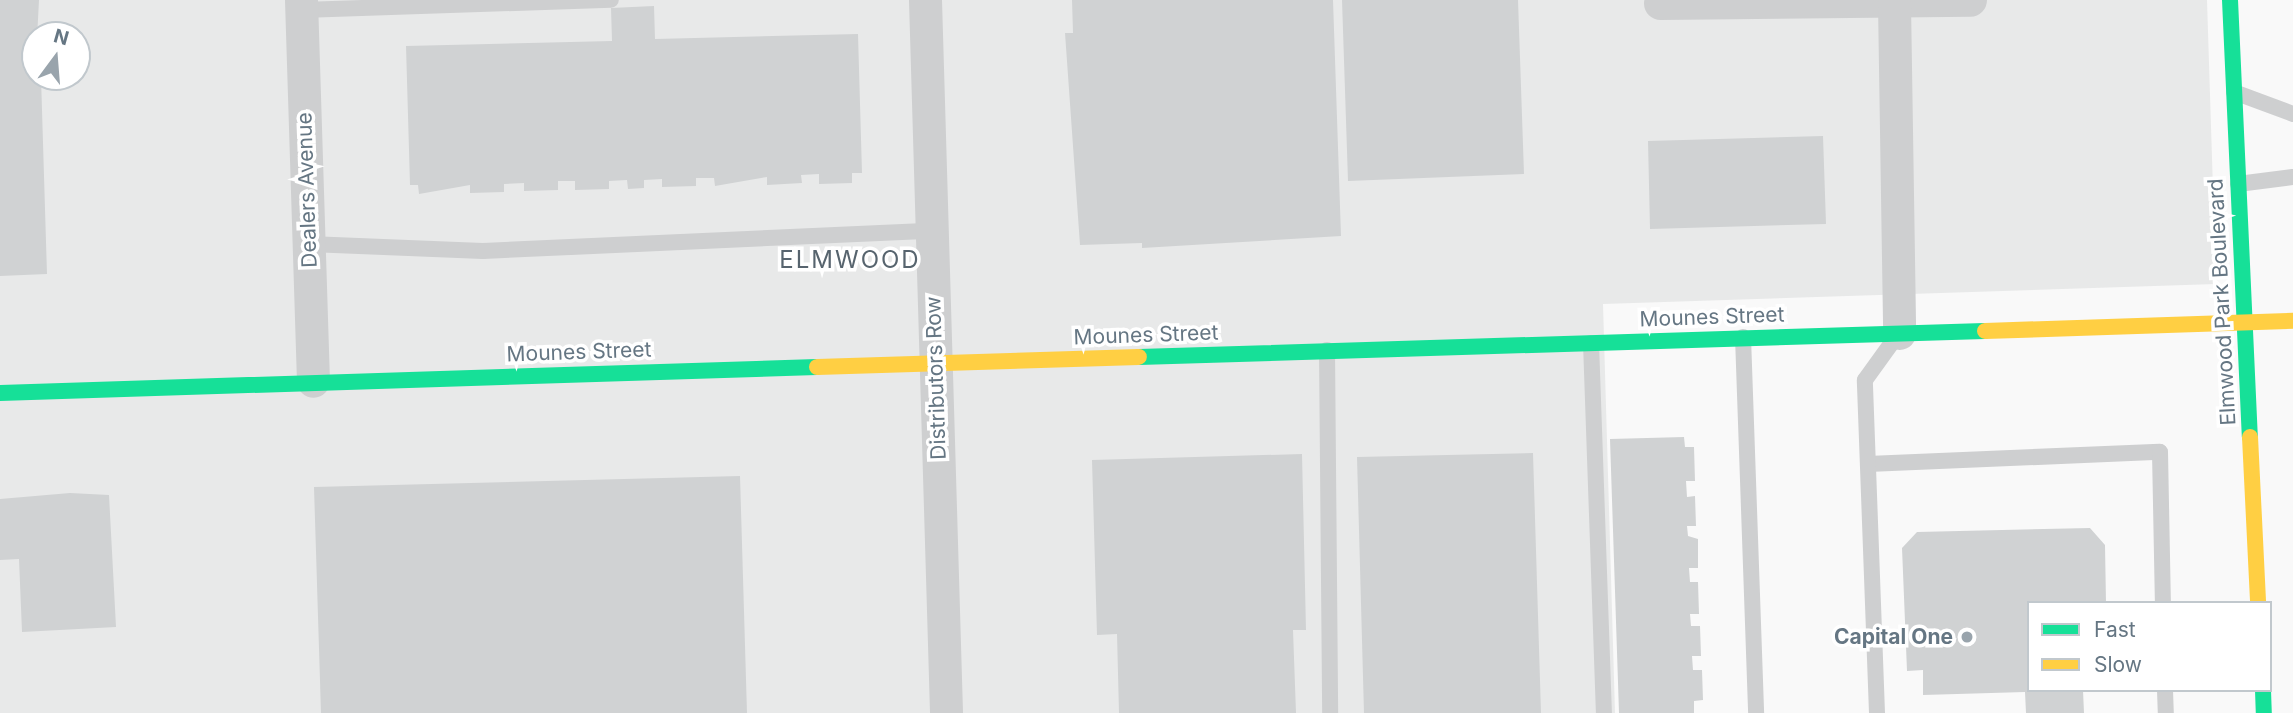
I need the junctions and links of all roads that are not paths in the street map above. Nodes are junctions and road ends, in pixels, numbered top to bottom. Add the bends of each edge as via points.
1 (611, 0) edge
2 (925, 0) edge
3 (1970, 0) edge
4 (2230, 0) edge
5 (1660, 1) edge
6 (1894, 3) junction
7 (302, 5) edge
8 (2234, 92) junction
9 (2293, 114) edge
10 (2293, 177) edge
11 (2238, 184) junction
12 (931, 231) junction
13 (309, 244) junction
14 (2293, 321) edge
15 (2244, 322) junction
16 (1899, 333) junction
17 (1743, 337) junction
18 (1591, 343) junction
19 (1327, 351) junction
20 (935, 363) junction
21 (313, 381) junction
22 (0, 393) edge
23 (1868, 464) junction
24 (2164, 601) edge
25 (2258, 601) edge
26 (2165, 692) edge
27 (2263, 692) edge
28 (946, 713) edge
29 (1330, 713) edge
30 (1604, 713) edge
31 (1756, 713) edge
32 (1877, 713) edge
33 (2166, 713) edge
34 (2264, 713) edge

1 - 7 lane
2 - 12 street, Distributors Row
3 - 6 street
4 - 8 main road, Elmwood Park Boulevard
5 - 6 street
6 - 16 street
7 - 13 street, Dealers Avenue
8 - 9 lane
8 - 11 main road, Elmwood Park Boulevard
10 - 11 lane
11 - 15 main road, Elmwood Park Boulevard
12 - 13 lane via 482,251
12 - 20 street, Distributors Row
13 - 21 street, Dealers Avenue
14 - 15 main road, Mounes Street
15 - 16 main road, Mounes Street
15 - 25 main road, Elmwood Park Boulevard
16 - 17 main road, Mounes Street
16 - 23 lane via 1865,380
17 - 18 main road, Mounes Street
17 - 31 lane
18 - 19 main road, Mounes Street
18 - 30 lane
19 - 20 main road, Mounes Street
19 - 29 lane
20 - 21 main road, Mounes Street
20 - 28 street, Distributors Row
21 - 22 main road, Mounes Street
23 - 24 lane via 2160,452
23 - 32 lane
26 - 33 lane
27 - 34 main road

